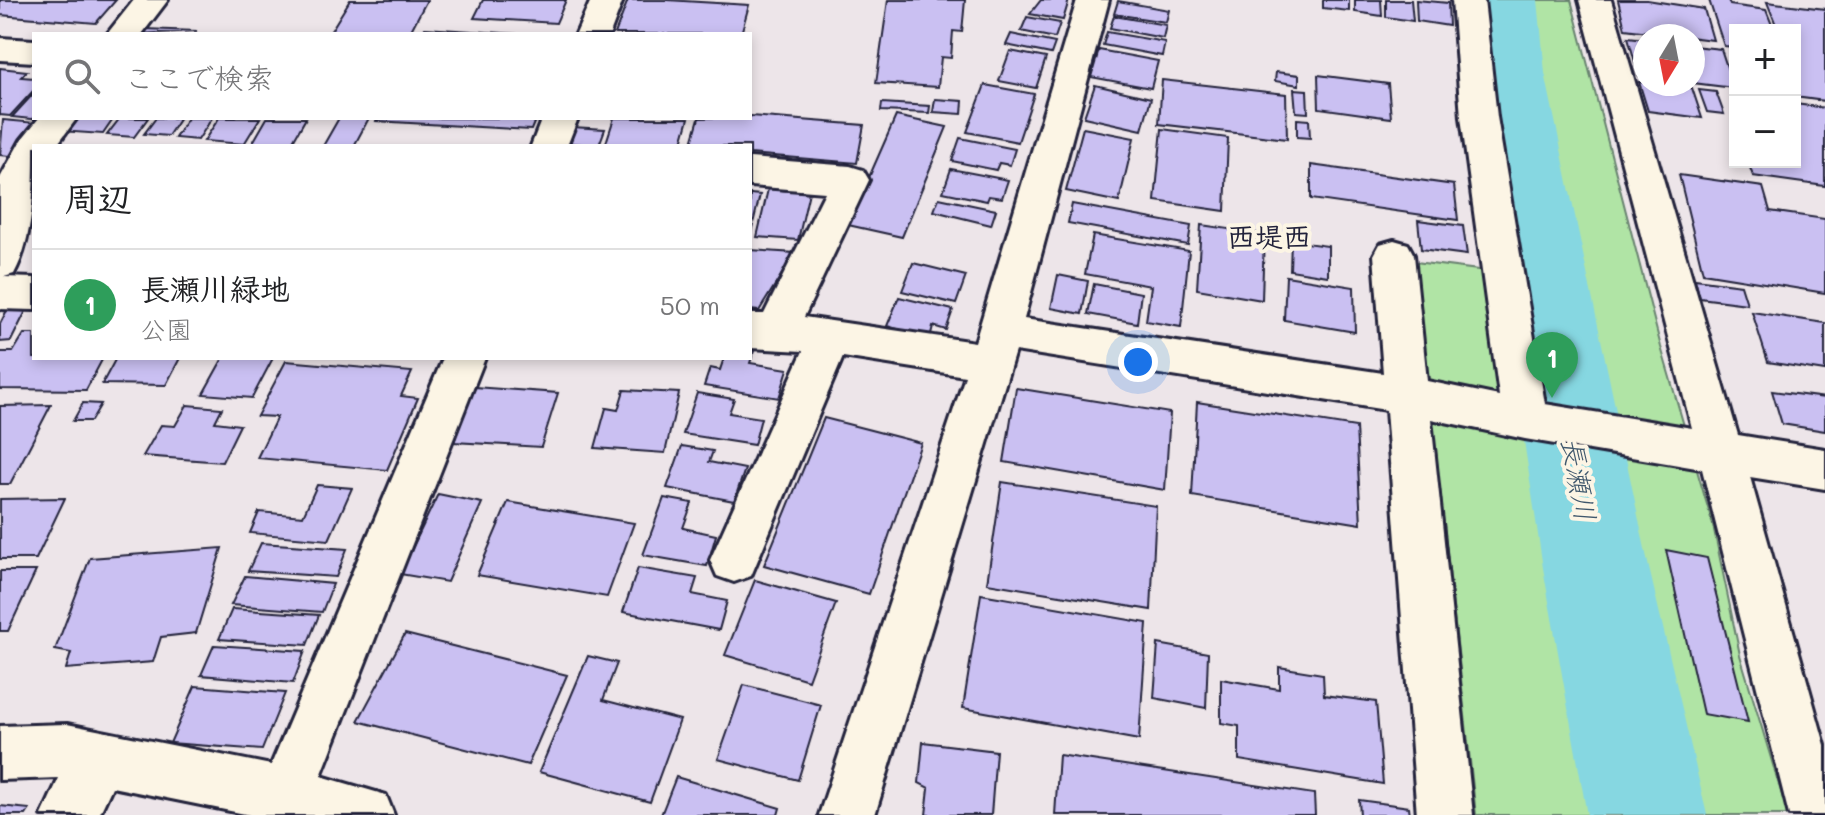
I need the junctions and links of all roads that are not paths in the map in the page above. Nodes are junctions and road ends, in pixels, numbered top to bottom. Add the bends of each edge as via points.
1 (152, 0) edge
2 (607, 0) edge
3 (1093, 0) edge
4 (1468, 0) edge
5 (1595, 0) edge
6 (126, 32) edge
7 (594, 32) edge
8 (0, 49) edge
9 (32, 51) edge
10 (57, 120) edge
11 (559, 120) edge
12 (38, 144) edge
13 (550, 144) edge
14 (22, 164) edge
15 (752, 172) edge
16 (1394, 255) dead end
17 (0, 263) edge
18 (0, 293) edge
19 (32, 294) edge
20 (763, 331) edge
21 (830, 338) junction
22 (996, 347) junction
23 (463, 360) edge
24 (1406, 395) junction
25 (1532, 421) junction
26 (1720, 450) junction
27 (1825, 469) edge
28 (734, 560) dead end
29 (0, 753) edge
30 (98, 757) junction
31 (286, 795) junction
32 (70, 815) edge
33 (366, 815) edge
34 (847, 815) edge
35 (1445, 815) edge
36 (1817, 815) edge

1 - 6 street
2 - 7 street
3 - 22 street
4 - 25 street via 1479,117
5 - 26 street
8 - 9 street
10 - 12 street
11 - 13 street
14 - 17 street
15 - 20 street via 850,180
16 - 24 street
18 - 19 street
20 - 21 street
21 - 22 street
21 - 28 street
22 - 24 street
22 - 34 street
23 - 31 street
24 - 25 street
24 - 35 street
25 - 26 street
26 - 27 street
26 - 36 street
29 - 30 street via 67,751
30 - 31 street
30 - 32 street
31 - 33 street

